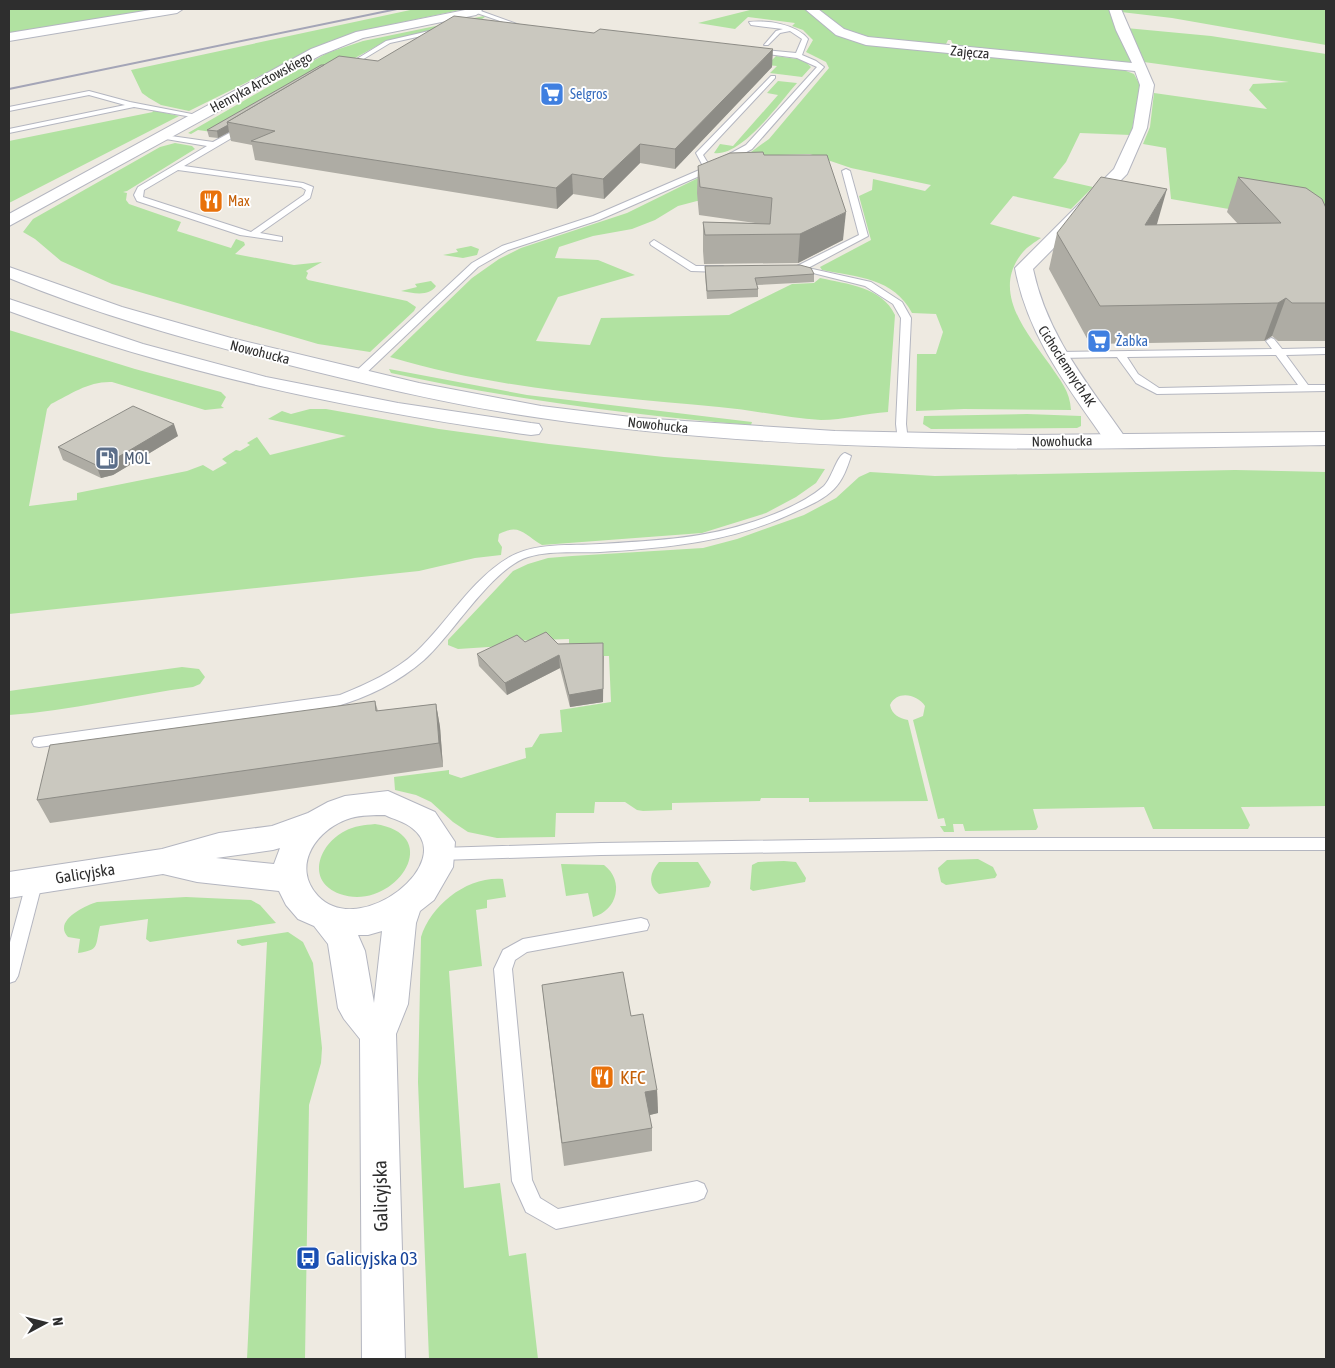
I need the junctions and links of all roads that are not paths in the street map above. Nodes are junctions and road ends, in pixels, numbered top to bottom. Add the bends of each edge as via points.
1 (177, 9) edge
2 (811, 9) edge
3 (1115, 9) edge
4 (476, 11) joint
5 (496, 18) junction
6 (486, 20) edge
7 (751, 23) dead end
8 (528, 28) edge
9 (447, 29) edge
10 (788, 30) junction
11 (9, 37) edge
12 (766, 44) dead end
13 (750, 50) edge
14 (799, 56) junction
15 (1140, 68) junction
16 (337, 72) edge
17 (773, 77) dead end
18 (134, 105) junction
19 (9, 109) edge
20 (198, 116) junction
21 (252, 122) edge
22 (9, 130) edge
23 (160, 136) junction
24 (215, 145) junction
25 (178, 168) junction
26 (708, 168) junction
27 (846, 171) dead end
28 (61, 192) junction
29 (9, 211) edge
30 (9, 221) edge
31 (256, 232) junction
32 (279, 239) dead end
33 (654, 243) dead end
34 (733, 269) edge
35 (9, 272) edge
36 (9, 305) edge
37 (1271, 341) edge
38 (1326, 351) edge
39 (1280, 352) junction
40 (1120, 354) junction
41 (1058, 355) junction
42 (358, 375) junction
43 (1305, 388) junction
44 (1326, 388) edge
45 (1326, 438) edge
46 (903, 440) junction
47 (1116, 440) junction
48 (844, 456) junction
49 (1326, 456) edge
50 (39, 742) dead end
51 (318, 822) junction
52 (1326, 844) edge
53 (440, 854) junction
54 (162, 862) junction
55 (289, 879) junction
56 (22, 883) edge
57 (405, 906) junction
58 (327, 919) junction
59 (640, 925) dead end
60 (9, 976) edge
61 (378, 1034) junction
62 (697, 1191) dead end
63 (383, 1359) edge

1 - 11 street
2 - 15 street, Zajęcza via 840,32 866,41
3 - 15 street, Cichociemnych AK
4 - 5 lane
4 - 20 street, Henryka Arctowskiego via 342,41
5 - 6 lane
5 - 8 lane
7 - 10 lane
9 - 16 lane via 388,42
10 - 12 lane via 778,32
10 - 14 lane via 805,39
13 - 14 lane
14 - 26 lane via 820,67 749,147
15 - 41 street, Cichociemnych AK via 1147,85 1140,128 1121,171 1024,268 1035,314
17 - 26 lane via 699,155
18 - 19 lane via 89,93
18 - 20 lane
18 - 22 lane
20 - 23 street, Henryka Arctowskiego
21 - 24 lane
23 - 24 lane
23 - 28 street, Henryka Arctowskiego
24 - 25 lane
25 - 31 lane via 142,190 138,195 140,198
25 - 31 lane via 310,189 307,196
26 - 42 lane via 596,218 488,256
27 - 46 lane via 864,236 795,268 868,284 897,302 906,318
28 - 29 street, Henryka Arctowskiego
28 - 30 street, Henryka Arctowskiego
31 - 32 lane
33 - 34 lane via 694,269
35 - 42 street, Nowohucka via 145,322
36 - 48 street, Nowohucka via 70,328 163,356 357,401 465,420 600,437
37 - 39 lane
38 - 39 lane
39 - 40 lane
39 - 43 lane
40 - 41 lane
40 - 43 lane via 1133,377 1157,391
41 - 47 street, Cichociemnych AK
42 - 46 street, Nowohucka via 487,403 596,419 769,434
43 - 44 lane
45 - 47 street, Nowohucka
46 - 47 street, Nowohucka
48 - 49 street, Nowohucka
48 - 50 lane via 831,488 774,519 705,540 522,555 495,576 419,657 376,685 334,702
51 - 53 street via 340,810 388,803 409,809 426,820 437,836
51 - 54 street, Galicyjska via 273,838 219,845
51 - 55 street via 295,848 289,864
52 - 53 lane via 940,844
53 - 57 street via 435,873 424,891
54 - 55 street, Galicyjska
54 - 56 street, Galicyjska
55 - 58 street via 294,893 306,906
56 - 60 lane
57 - 58 street via 362,922
57 - 61 street, Galicyjska via 399,923 391,1004
58 - 61 street via 342,936 348,951 356,1008
59 - 62 lane via 523,946 509,955 503,969 522,1181 533,1205 556,1219
61 - 63 street, Galicyjska

